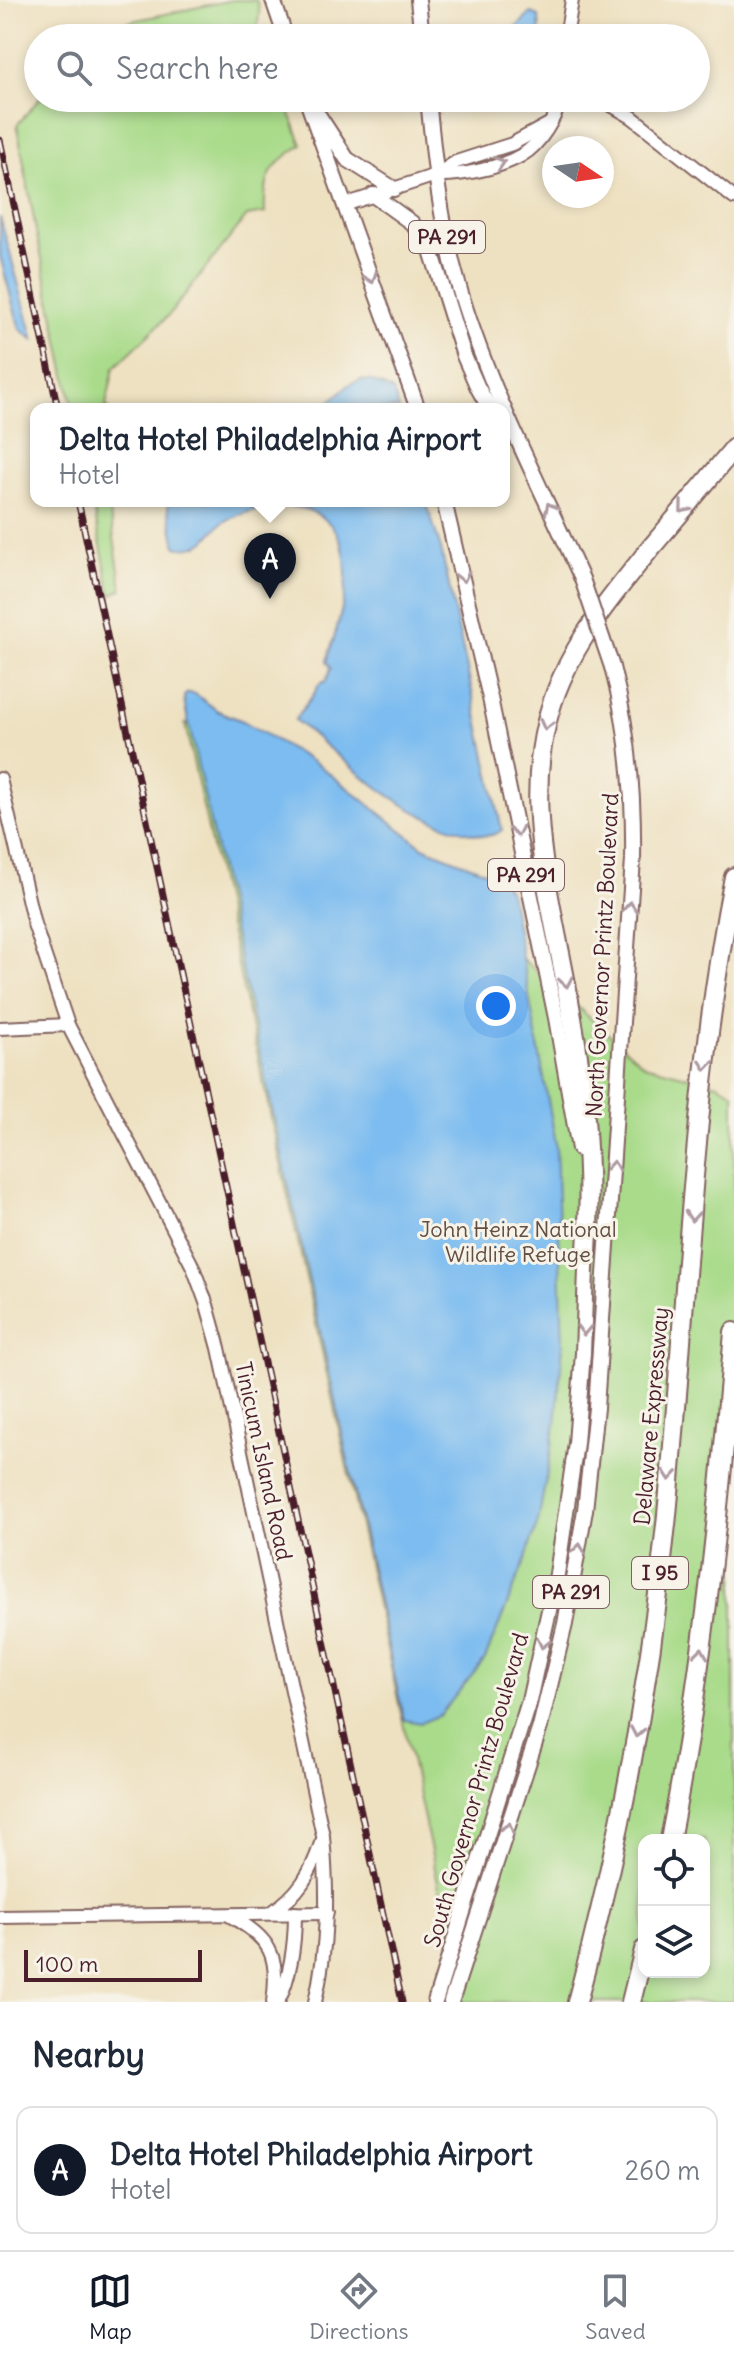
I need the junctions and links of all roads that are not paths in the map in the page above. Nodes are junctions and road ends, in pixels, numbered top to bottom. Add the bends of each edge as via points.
1 (273, 0) edge
2 (418, 0) edge
3 (572, 0) edge
4 (281, 24) edge
5 (421, 24) edge
6 (568, 24) edge
7 (313, 112) edge
8 (316, 112) edge
9 (429, 112) edge
10 (555, 112) edge
11 (623, 112) edge
12 (436, 175) junction
13 (394, 189) junction
14 (373, 195) junction
15 (734, 198) edge
16 (344, 205) junction
17 (416, 403) edge
18 (487, 403) edge
19 (502, 403) edge
20 (510, 421) edge
21 (510, 438) edge
22 (734, 448) edge
23 (530, 467) junction
24 (445, 507) edge
25 (0, 779) edge
26 (734, 877) edge
27 (68, 1025) junction
28 (0, 1028) edge
29 (587, 1252) junction
30 (606, 1272) joint
31 (734, 1332) edge
32 (671, 1834) edge
33 (323, 1836) junction
34 (271, 1913) junction
35 (295, 1913) junction
36 (327, 1913) junction
37 (226, 1914) junction
38 (0, 1917) edge
39 (638, 1974) edge
40 (276, 2002) edge
41 (315, 2002) edge
42 (435, 2002) edge
43 (451, 2002) edge
44 (577, 2002) edge
45 (631, 2002) edge

1 - 4 main road
2 - 5 main road
3 - 6 street
7 - 16 main road
8 - 13 main road via 347,159
9 - 12 main road, North Governor Printz Boulevard / PA 291
10 - 12 street via 522,155 461,176
11 - 15 street
12 - 13 street
12 - 19 main road, North Governor Printz Boulevard / PA 291 via 462,297
13 - 14 street
14 - 16 street
14 - 18 main road via 412,223 430,247 464,356
16 -> 17 main road
20 - 23 main road, North Governor Printz Boulevard / PA 291
21 - 23 main road
22 -> 29 highway via 586,633 557,690 542,743 539,834 583,1090 590,1191
30 -> 23 main road, North Governor Printz Boulevard / PA 291, bridge via 633,837 628,739 612,667 582,579
24 -> 29 main road, South Governor Printz Boulevard / PA 291 via 564,1060 579,1143
25 - 27 street, Tinicum Island Road via 34,924
26 -> 44 highway, Delaware Expressway / I 95 via 710,1020 652,1640 623,1807
27 - 28 street
27 - 33 street, Tinicum Island Road via 185,1249 207,1305
29 -> 42 main road, South Governor Printz Boulevard / PA 291 via 576,1443 557,1574 529,1701
43 -> 30 main road, South Governor Printz Boulevard / PA 291 via 540,1727 573,1582 591,1463
32 -> 31 highway, I 95 via 709,1600
33 - 34 street via 307,1879
33 - 36 street, Tinicum Island Road
34 - 35 street
34 - 37 street
35 - 36 street
35 - 40 street via 290,1963
36 - 41 street, Tinicum Island Road
37 - 38 street
37 - 40 street via 268,1945 276,1969
39 - 45 highway

